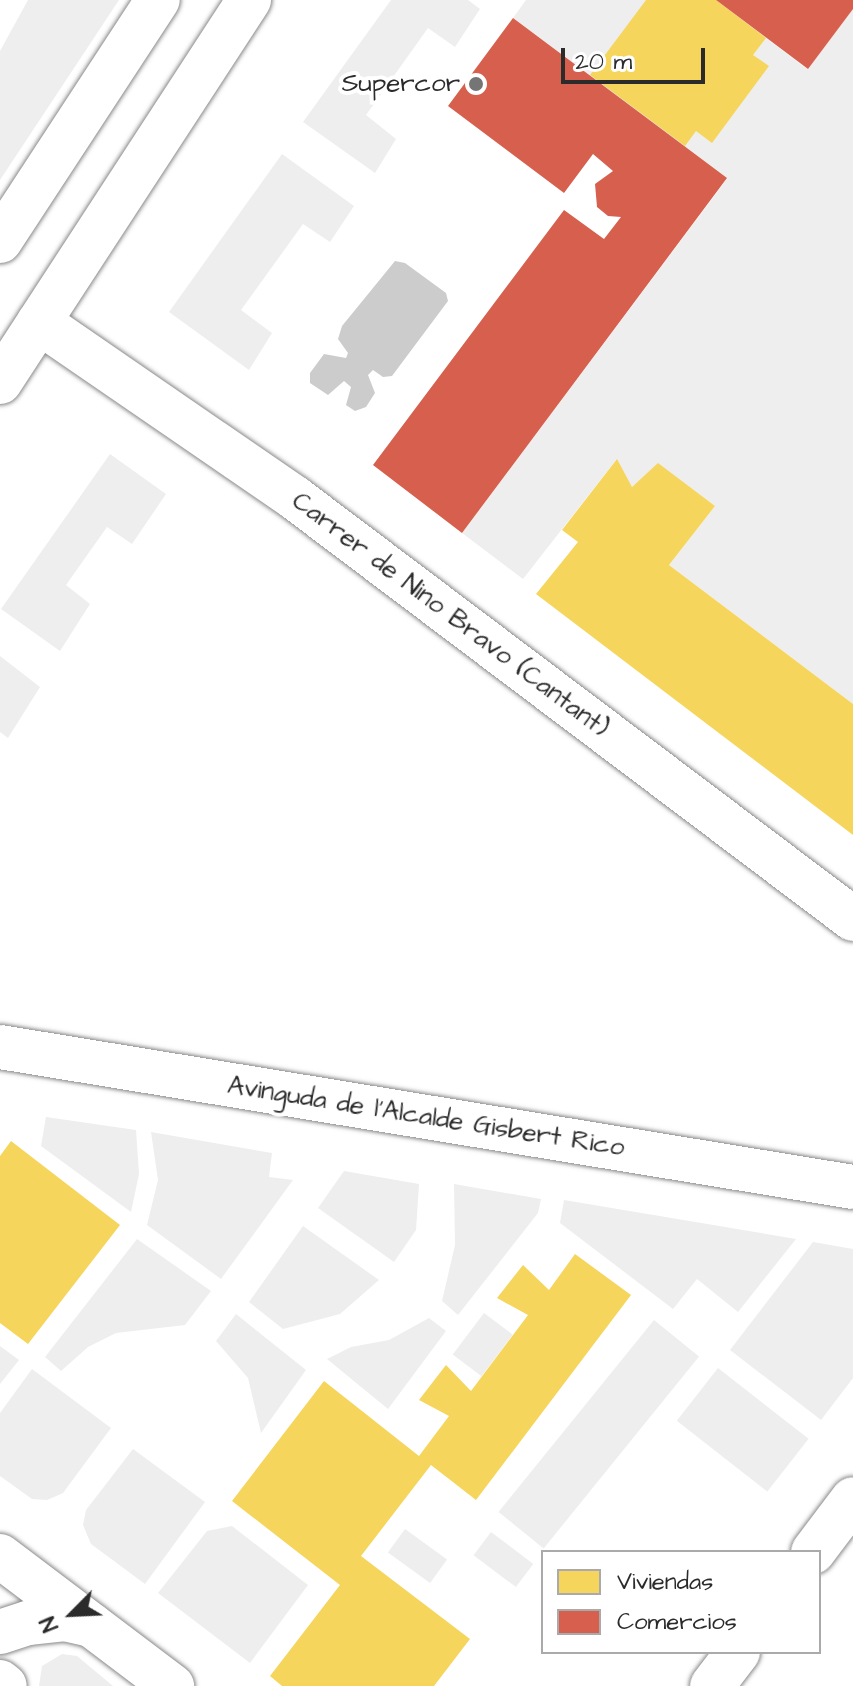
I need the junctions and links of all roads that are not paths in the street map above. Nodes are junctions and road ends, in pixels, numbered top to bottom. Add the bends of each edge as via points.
1 (158, 0) edge
2 (249, 0) edge
3 (0, 241) edge
4 (39, 322) junction
5 (0, 382) edge
6 (853, 919) edge
7 (0, 1047) edge
8 (853, 1187) edge
9 (853, 1499) edge
10 (815, 1550) edge
11 (0, 1556) edge
12 (91, 1625) junction
13 (0, 1632) edge
14 (736, 1654) edge
15 (172, 1686) edge
16 (712, 1686) edge

1 - 3 main road
2 - 4 main road
4 - 5 main road
4 - 6 main road, Carrer de Nino Bravo (Cantant) via 295,498
7 - 8 main road, Avinguda de l'Alcalde Gisbert Rico
9 - 10 main road
11 - 12 main road
12 - 13 main road via 65,1619
12 - 15 main road
14 - 16 main road

